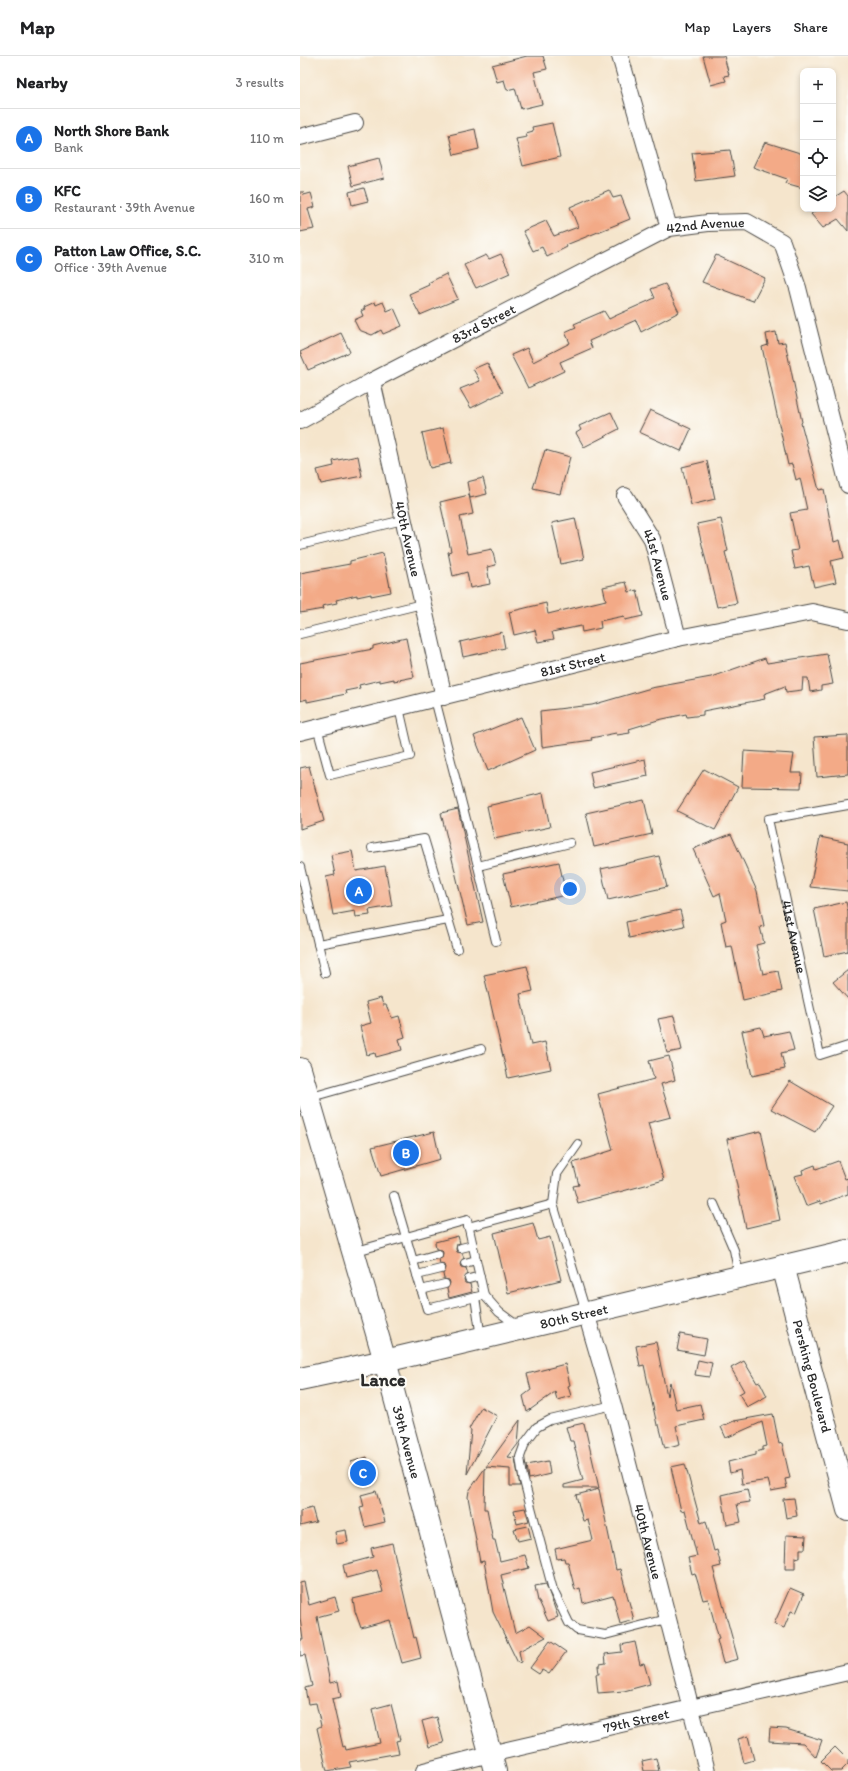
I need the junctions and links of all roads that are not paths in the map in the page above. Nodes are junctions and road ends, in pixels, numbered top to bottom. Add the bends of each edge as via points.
1 (620, 56) edge
2 (355, 123) dead end
3 (300, 136) edge
4 (669, 228) junction
5 (372, 381) junction
6 (300, 420) edge
7 (848, 485) edge
8 (624, 496) dead end
9 (403, 520) junction
10 (300, 546) edge
11 (422, 604) junction
12 (848, 620) edge
13 (300, 634) edge
14 (678, 638) junction
15 (439, 698) junction
16 (399, 708) junction
17 (317, 727) junction
18 (300, 732) edge
19 (848, 805) edge
20 (570, 843) dead end
21 (372, 848) dead end
22 (478, 866) junction
23 (300, 867) edge
24 (448, 920) junction
25 (496, 941) dead end
26 (318, 944) junction
27 (457, 949) dead end
28 (325, 973) dead end
29 (848, 1046) edge
30 (481, 1049) dead end
31 (300, 1069) edge
32 (304, 1099) edge
33 (578, 1144) dead end
34 (394, 1196) dead end
35 (553, 1204) junction
36 (714, 1204) dead end
37 (468, 1227) junction
38 (406, 1239) junction
39 (473, 1245) junction
40 (461, 1248) dead end
41 (848, 1251) edge
42 (353, 1253) junction
43 (438, 1254) dead end
44 (476, 1260) junction
45 (413, 1261) junction
46 (465, 1263) dead end
47 (783, 1266) junction
48 (441, 1269) dead end
49 (417, 1275) junction
50 (480, 1276) junction
51 (740, 1276) junction
52 (469, 1279) dead end
53 (445, 1284) dead end
54 (421, 1290) junction
55 (484, 1295) junction
56 (475, 1297) junction
57 (586, 1313) junction
58 (522, 1328) junction
59 (481, 1338) junction
60 (385, 1362) junction
61 (300, 1379) edge
62 (613, 1404) junction
63 (848, 1510) edge
64 (667, 1620) junction
65 (848, 1672) edge
66 (690, 1710) junction
67 (492, 1762) edge
68 (424, 1771) edge
69 (707, 1771) edge

1 - 4 street, 42nd Avenue
2 - 3 street
4 - 5 street, 83rd Street
4 - 7 street, 42nd Avenue via 747,222 782,242 798,288
5 - 6 street, 83rd Street
5 - 9 street, 40th Avenue
8 - 14 street, 41st Avenue via 652,539
9 - 10 lane
9 - 11 street, 40th Avenue
11 - 13 lane
11 - 15 street, 40th Avenue
12 - 14 street, 81st Street via 812,612
14 - 15 street, 81st Street
15 - 16 street, 81st Street
15 - 22 lane
16 - 17 street, 81st Street
16 - 17 lane via 410,756 352,770 330,775
17 - 18 street, 81st Street
19 - 29 lane, 41st Avenue via 768,819 820,1055
20 - 22 lane
21 - 24 lane via 424,839
22 - 25 lane
23 - 26 lane
24 - 26 lane
24 - 27 lane
26 - 28 lane
30 - 32 lane
31 - 32 street, 39th Avenue
32 - 42 street, 39th Avenue
33 - 35 lane via 557,1174
34 - 38 lane
35 - 37 lane
35 - 57 lane
36 - 51 lane via 734,1250
37 - 38 lane via 467,1220
37 - 39 lane
38 - 42 lane
38 - 45 lane
39 - 40 lane
39 - 44 lane
41 - 47 street, 80th Street
42 - 60 street, 39th Avenue
43 - 45 lane
44 - 46 lane
44 - 50 lane
45 - 49 lane
47 - 51 street, 80th Street
47 - 63 street, Pershing Boulevard
48 - 49 lane
49 - 54 lane
50 - 52 lane
50 - 55 lane
51 - 57 street, 80th Street
53 - 54 lane
54 - 56 lane via 427,1309
55 - 56 lane
55 - 58 lane via 499,1312
56 - 59 lane
57 - 58 street, 80th Street
57 - 62 street, 40th Avenue
58 - 59 street, 80th Street
59 - 60 street, 80th Street
60 - 61 street, 80th Street
60 - 67 street, 39th Avenue
62 - 64 street, 40th Avenue
62 - 64 lane via 550,1420 537,1427 525,1443 520,1457 524,1477 553,1590 569,1623 577,1630 605,1635
64 - 66 street, 40th Avenue
65 - 66 street, 79th Street
66 - 67 street, 79th Street
66 - 69 street, 40th Avenue
67 - 68 street, 79th Street

